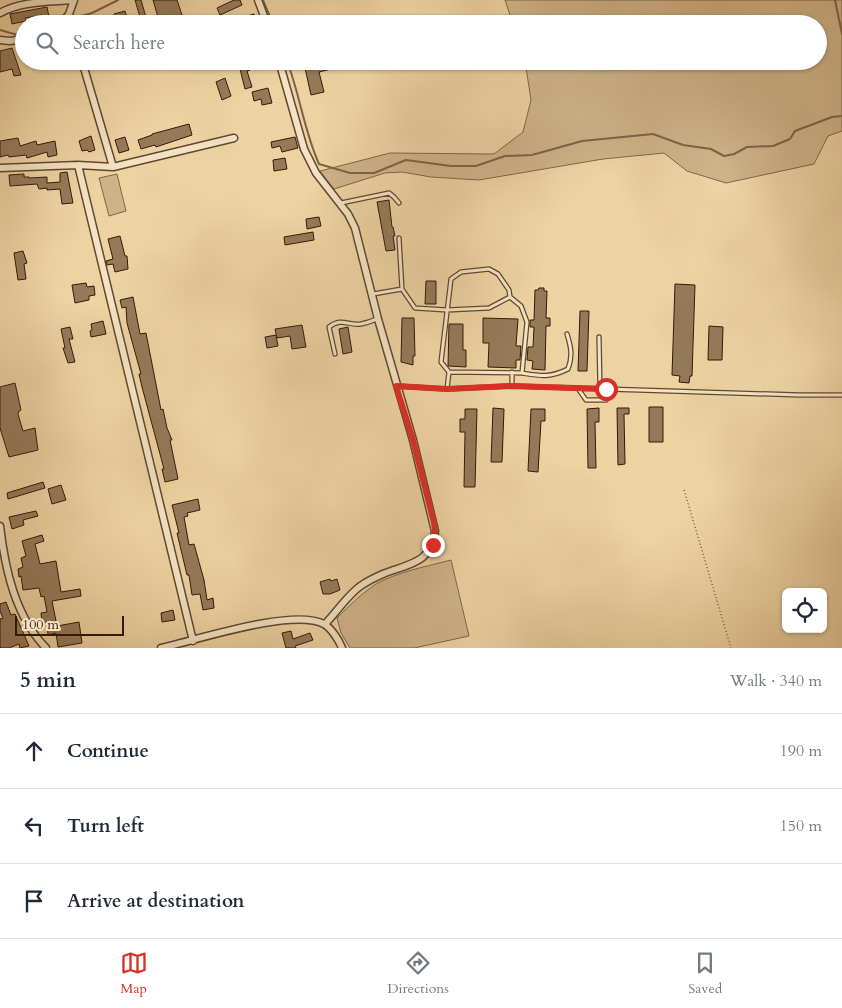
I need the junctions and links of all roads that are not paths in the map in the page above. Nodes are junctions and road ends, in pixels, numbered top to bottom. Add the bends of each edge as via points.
1 (73, 0) edge
2 (258, 0) edge
3 (0, 13) edge
4 (69, 14) edge
5 (264, 15) edge
6 (0, 40) edge
7 (15, 41) edge
8 (85, 70) edge
9 (282, 70) edge
10 (234, 138) dead end
11 (78, 165) junction
12 (113, 167) junction
13 (0, 168) edge
14 (340, 203) junction
15 (399, 203) dead end
16 (399, 238) dead end
17 (402, 289) junction
18 (372, 294) junction
19 (510, 296) junction
20 (447, 310) junction
21 (378, 319) junction
22 (567, 334) dead end
23 (599, 337) dead end
24 (335, 354) dead end
25 (449, 372) junction
26 (512, 372) junction
27 (522, 373) junction
28 (396, 386) junction
29 (512, 386) junction
30 (447, 389) junction
31 (578, 389) junction
32 (600, 389) junction
33 (606, 389) junction
34 (842, 395) edge
35 (0, 526) edge
36 (325, 624) junction
37 (193, 641) junction
38 (46, 648) edge
39 (161, 648) edge
40 (342, 648) edge

1 - 3 street via 32,2
1 - 4 street
2 - 5 street
6 - 7 street
8 - 12 street
9 - 14 street via 304,149 316,173
10 - 12 street
11 - 12 street
11 - 13 street
11 - 37 street
14 - 15 lane via 389,193
14 - 18 street via 355,228
16 - 17 lane
17 - 18 lane
17 - 20 lane via 415,308
18 - 21 street
19 - 20 lane via 489,308
19 - 20 lane via 498,274 489,269 461,272 451,279
19 - 27 lane via 521,306 527,322
20 - 25 lane via 440,362
21 - 24 lane via 359,325 334,323 330,327
21 - 28 street
22 - 27 lane via 572,349 568,369 555,375
23 - 32 lane
25 - 26 lane
25 - 30 lane
26 - 27 lane
26 - 29 lane
28 - 30 lane
28 - 36 street via 434,523 433,545 423,558 360,586
29 - 30 lane
29 - 31 lane
31 - 32 lane
31 - 33 lane via 586,400 606,400
32 - 33 lane
33 - 34 lane
35 - 38 street via 8,574 16,597 36,638
36 - 37 street via 312,620 277,621
36 - 40 street
37 - 39 street

